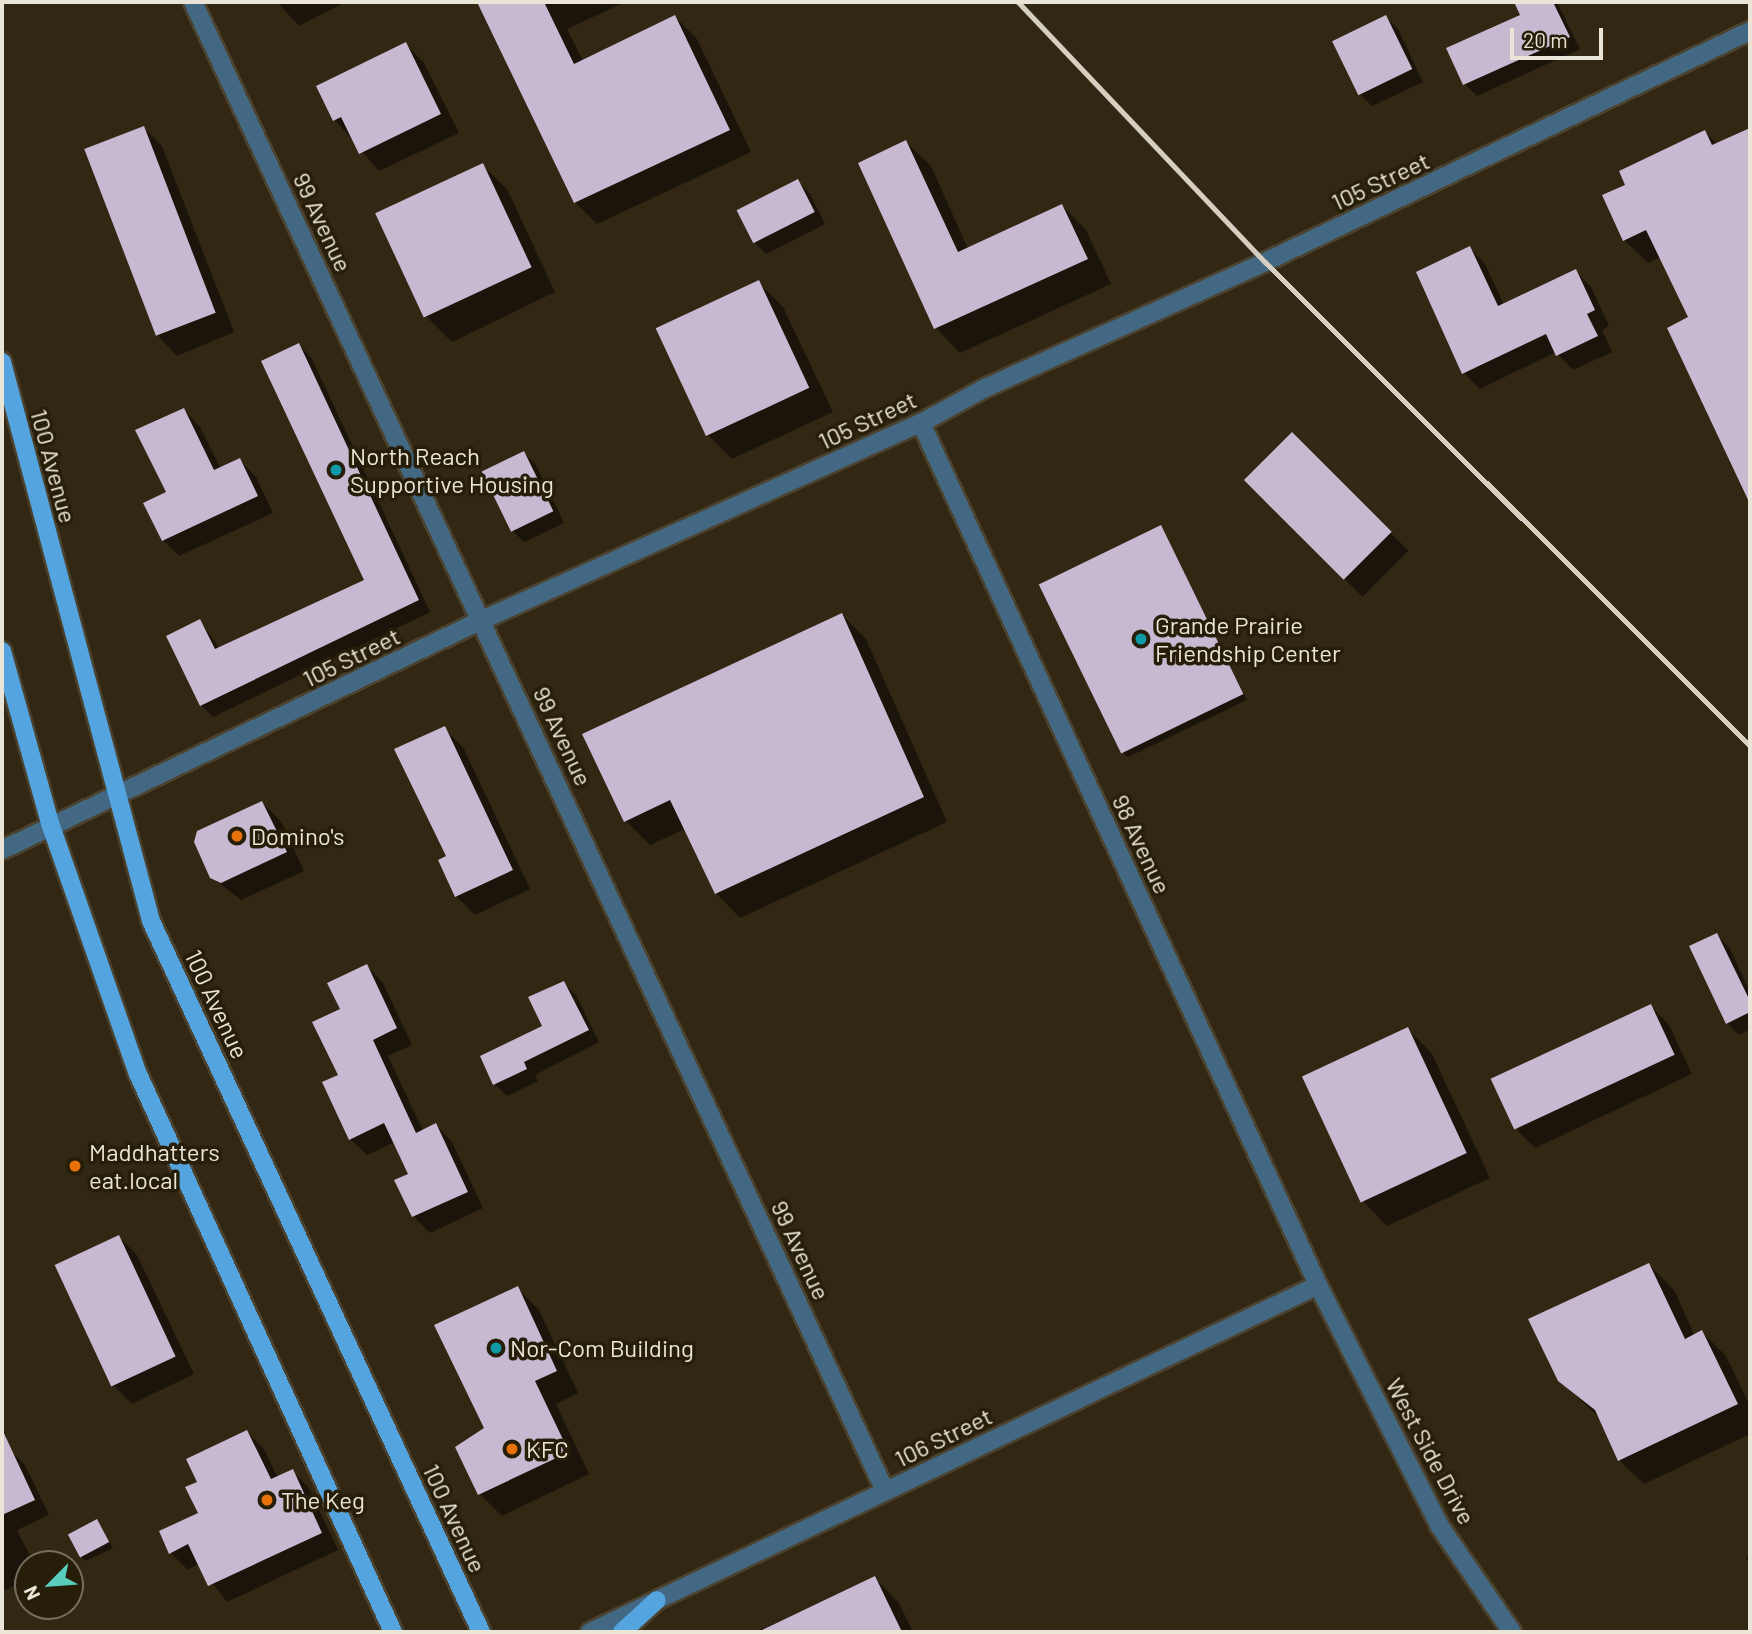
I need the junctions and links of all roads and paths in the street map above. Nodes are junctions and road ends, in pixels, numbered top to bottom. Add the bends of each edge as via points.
1 (193, 2) edge
2 (1750, 32) edge
3 (2, 362) edge
4 (922, 424) junction
5 (482, 620) junction
6 (2, 651) edge
7 (116, 798) junction
8 (51, 826) junction
9 (2, 850) edge
10 (1318, 1285) junction
11 (885, 1492) junction
12 (657, 1600) junction
13 (393, 1632) edge
14 (481, 1632) edge
15 (590, 1632) edge
16 (622, 1632) edge
17 (1512, 1632) edge

1 - 5 street, 99 Avenue
2 - 4 street, 105 Street via 1265,262 985,388
3 - 7 main road, 100 Avenue
4 - 5 street, 105 Street
4 - 10 street, 98 Avenue
5 - 7 street, 105 Street
5 - 11 street, 99 Avenue
6 - 8 main road
7 - 8 street, 105 Street
7 - 14 main road, 100 Avenue via 151,921
8 - 9 street, 105 Street
8 - 13 main road via 138,1074
10 - 11 street, 106 Street
10 - 17 street, West Side Drive via 1439,1525
11 - 12 street, 106 Street
12 - 15 street, 106 Street
12 - 16 main road

